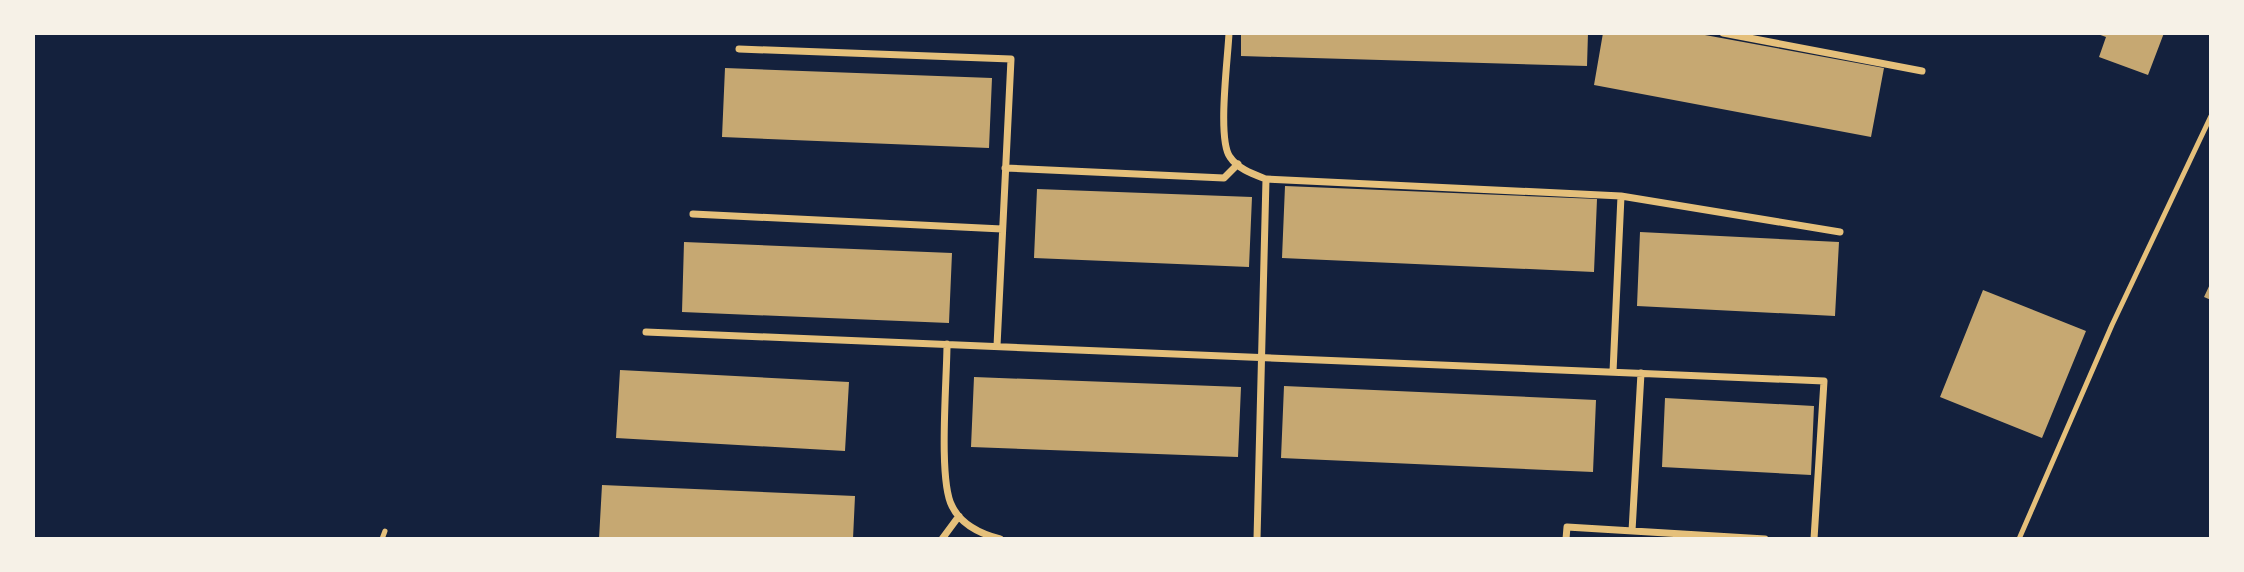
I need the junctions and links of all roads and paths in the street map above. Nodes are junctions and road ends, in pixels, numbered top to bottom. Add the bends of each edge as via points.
1 (1229, 33) edge
2 (1723, 33) edge
3 (739, 49) dead end
4 (1922, 71) dead end
5 (2211, 116) edge
6 (1238, 164) junction
7 (1005, 168) junction
8 (1266, 179) junction
9 (1621, 196) junction
10 (693, 214) dead end
11 (1002, 229) junction
12 (1840, 232) dead end
13 (646, 332) dead end
14 (947, 344) junction
15 (997, 346) junction
16 (1261, 357) junction
17 (1613, 372) junction
18 (1641, 373) junction
19 (960, 516) junction
20 (384, 531) dead end
21 (1632, 531) junction
22 (382, 539) edge
23 (942, 539) edge
24 (1000, 539) edge
25 (1256, 539) edge
26 (1566, 539) edge
27 (1765, 539) edge
28 (1814, 539) edge
29 (2019, 539) edge

1 - 6 street via 1223,134 1229,156
2 - 4 street
3 - 7 street via 1010,59
5 - 29 lane via 2112,325
6 - 7 street via 1224,178
6 - 8 street
7 - 11 street
8 - 9 street
8 - 16 street
9 - 12 street
9 - 17 street
10 - 11 street
11 - 15 street
13 - 14 street
14 - 15 street
14 - 19 street via 945,474 951,505
15 - 16 street
16 - 17 street
16 - 25 street
17 - 18 street
18 - 21 street
18 - 28 street via 1824,381
19 - 23 street
19 - 24 street via 965,523
20 - 22 lane
21 - 26 street via 1567,527
21 - 27 street

